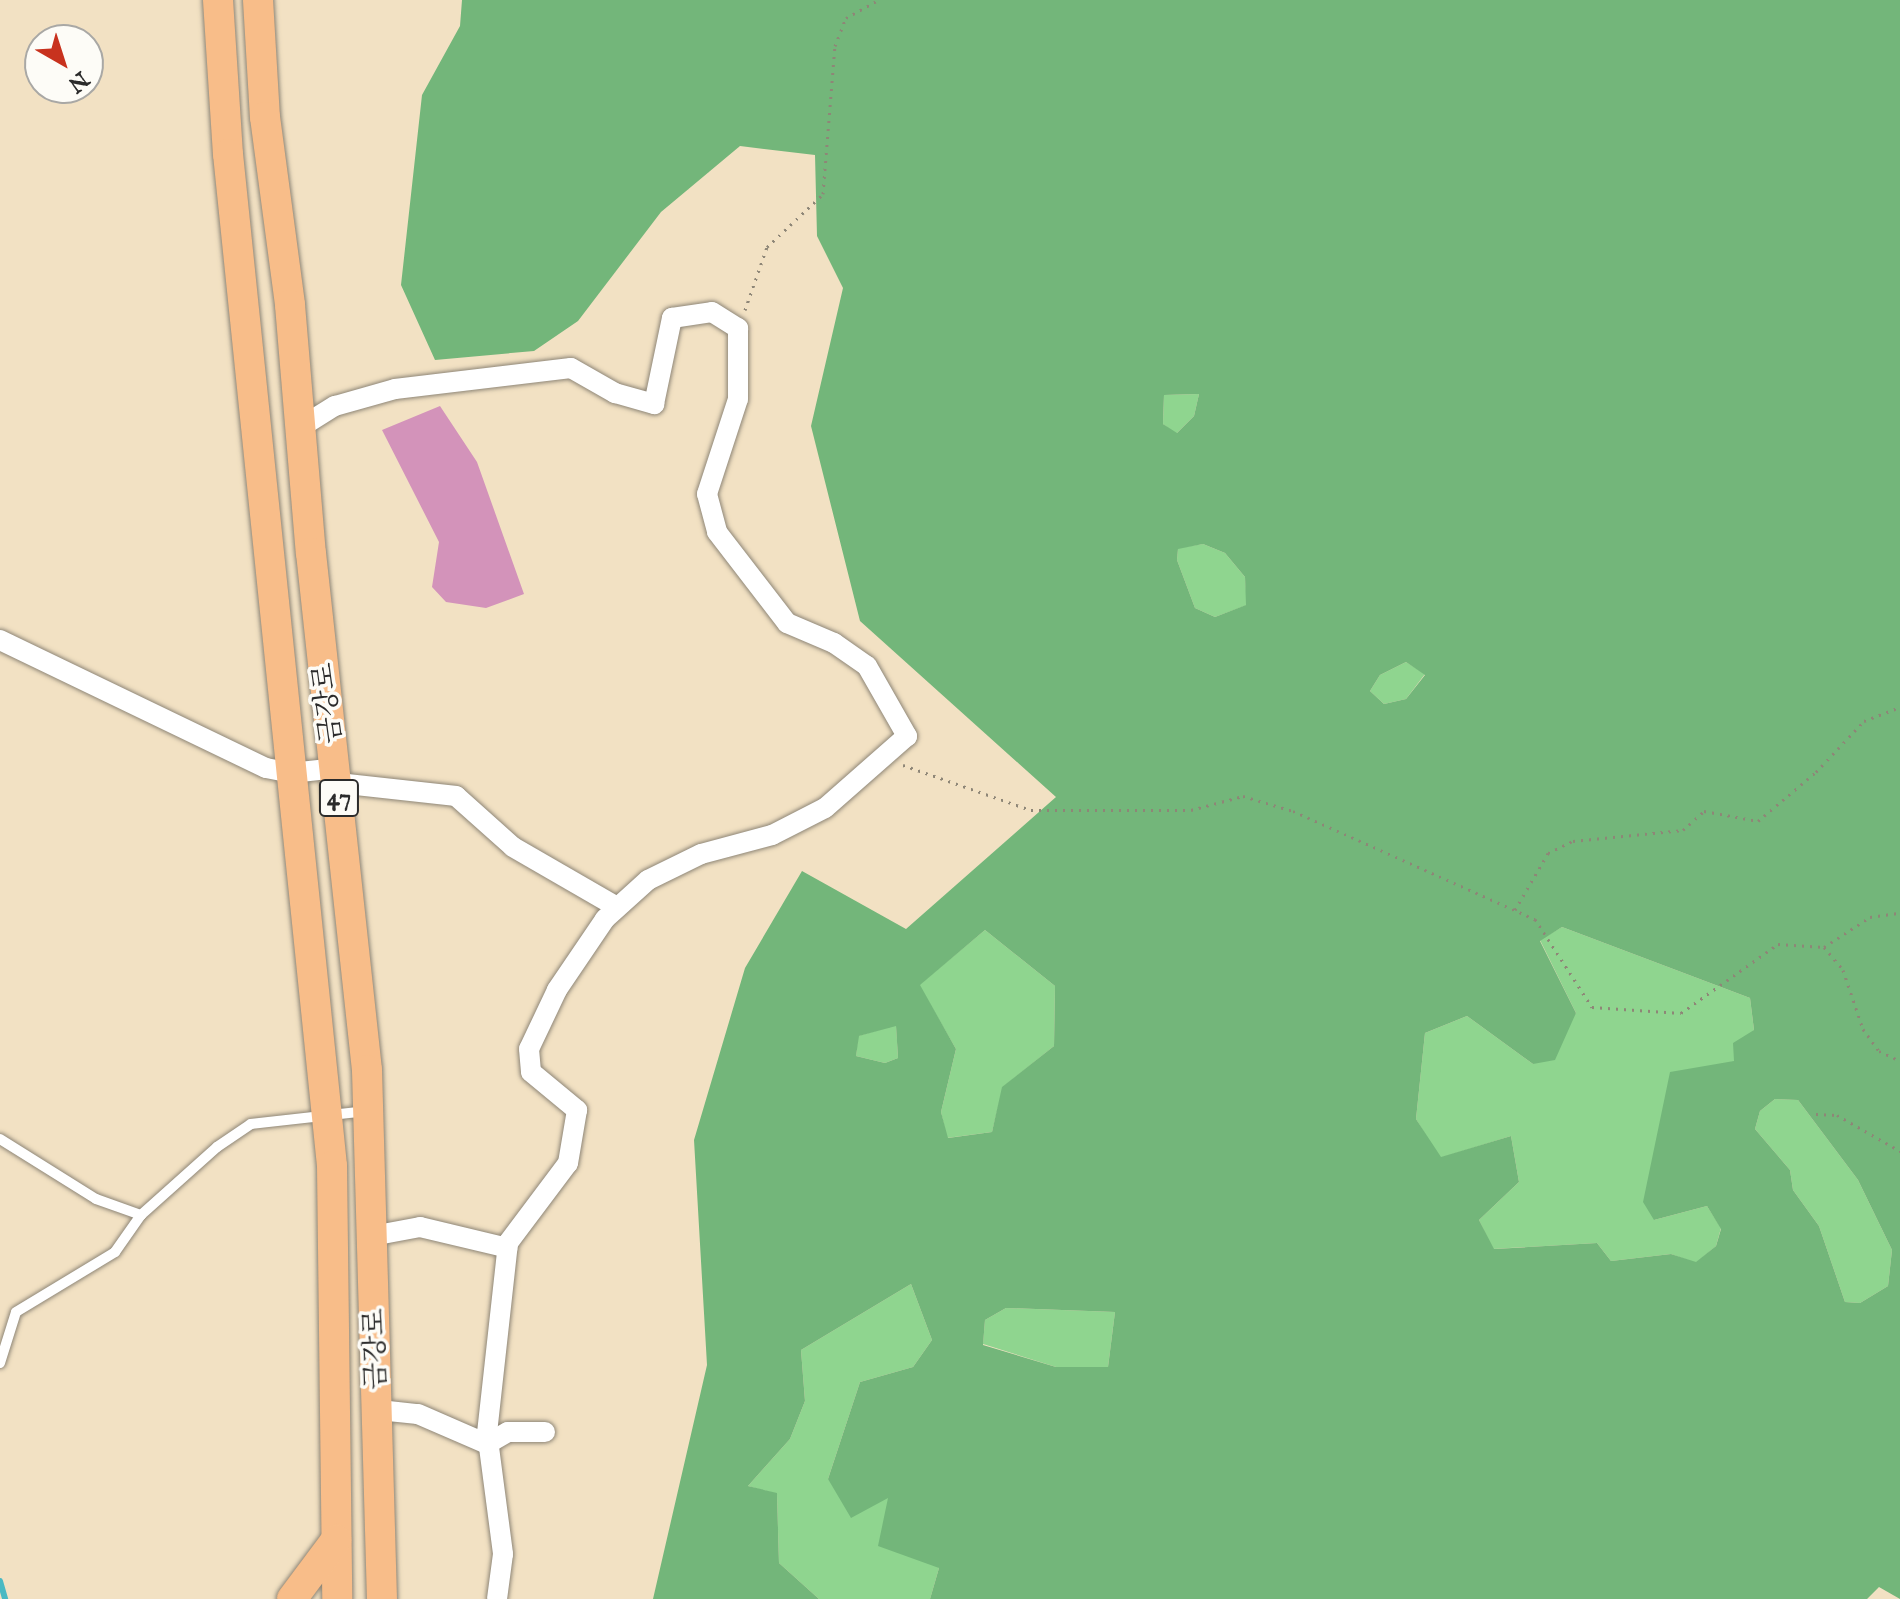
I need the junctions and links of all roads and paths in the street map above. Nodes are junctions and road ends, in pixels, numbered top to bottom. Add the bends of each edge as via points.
1 (218, 0) edge
2 (258, 0) edge
3 (878, 0) edge
4 (738, 328) junction
5 (301, 427) junction
6 (0, 640) edge
7 (1900, 707) edge
8 (884, 758) junction
9 (291, 773) junction
10 (338, 776) junction
11 (617, 907) junction
12 (1515, 910) junction
13 (1900, 913) edge
14 (1824, 947) junction
15 (1900, 1061) edge
16 (368, 1111) junction
17 (326, 1114) junction
18 (1816, 1114) dead end
19 (0, 1139) edge
20 (1900, 1151) edge
21 (141, 1215) junction
22 (372, 1236) junction
23 (508, 1248) junction
24 (0, 1363) edge
25 (379, 1410) junction
26 (545, 1432) dead end
27 (487, 1444) junction
28 (336, 1540) junction
29 (292, 1599) edge
30 (337, 1599) edge
31 (382, 1599) edge
32 (497, 1599) edge

1 - 9 main road, 금강로 / 47
2 - 5 main road, 금강로 / 47 via 265,117
3 - 4 path via 846,18 835,46 823,194 767,247
4 - 5 street via 712,312 672,318 654,404 615,393 571,368 395,389 335,406
4 - 8 street via 738,399 707,494 717,532 787,623 834,643 867,666 907,736
5 - 10 main road, 금강로 / 47
6 - 9 street via 266,768
7 - 12 path via 1864,721 1816,772 1758,821 1704,811 1683,830 1573,841 1548,853
8 - 11 street via 825,808 772,835 701,854 648,880
8 - 12 path via 1031,810 1191,810 1243,796 1293,811
9 - 10 street
9 - 17 main road, 금강로 / 47
10 - 11 street via 456,796 513,847
10 - 16 main road, 금강로 / 47
11 - 23 street via 557,990 529,1049 531,1072 577,1110 568,1163
12 - 14 path via 1535,919 1592,1007 1681,1013 1778,944
13 - 14 path via 1870,917
14 - 15 path via 1843,970 1863,1029 1879,1051
16 - 17 lane
16 - 22 main road, 금강로 / 47
17 - 21 lane via 251,1124
17 - 28 main road, 금강로 / 47 via 332,1166
18 - 20 path via 1837,1115
19 - 21 lane via 96,1199
21 - 24 lane via 115,1252 16,1312
22 - 23 street via 420,1227
22 - 25 main road, 금강로 / 47
23 - 27 street
25 - 27 street via 418,1414
25 - 31 main road, 금강로 / 47
26 - 27 street via 508,1432
27 - 32 street via 503,1554
28 - 29 main road
28 - 30 main road, 금강로 / 47

